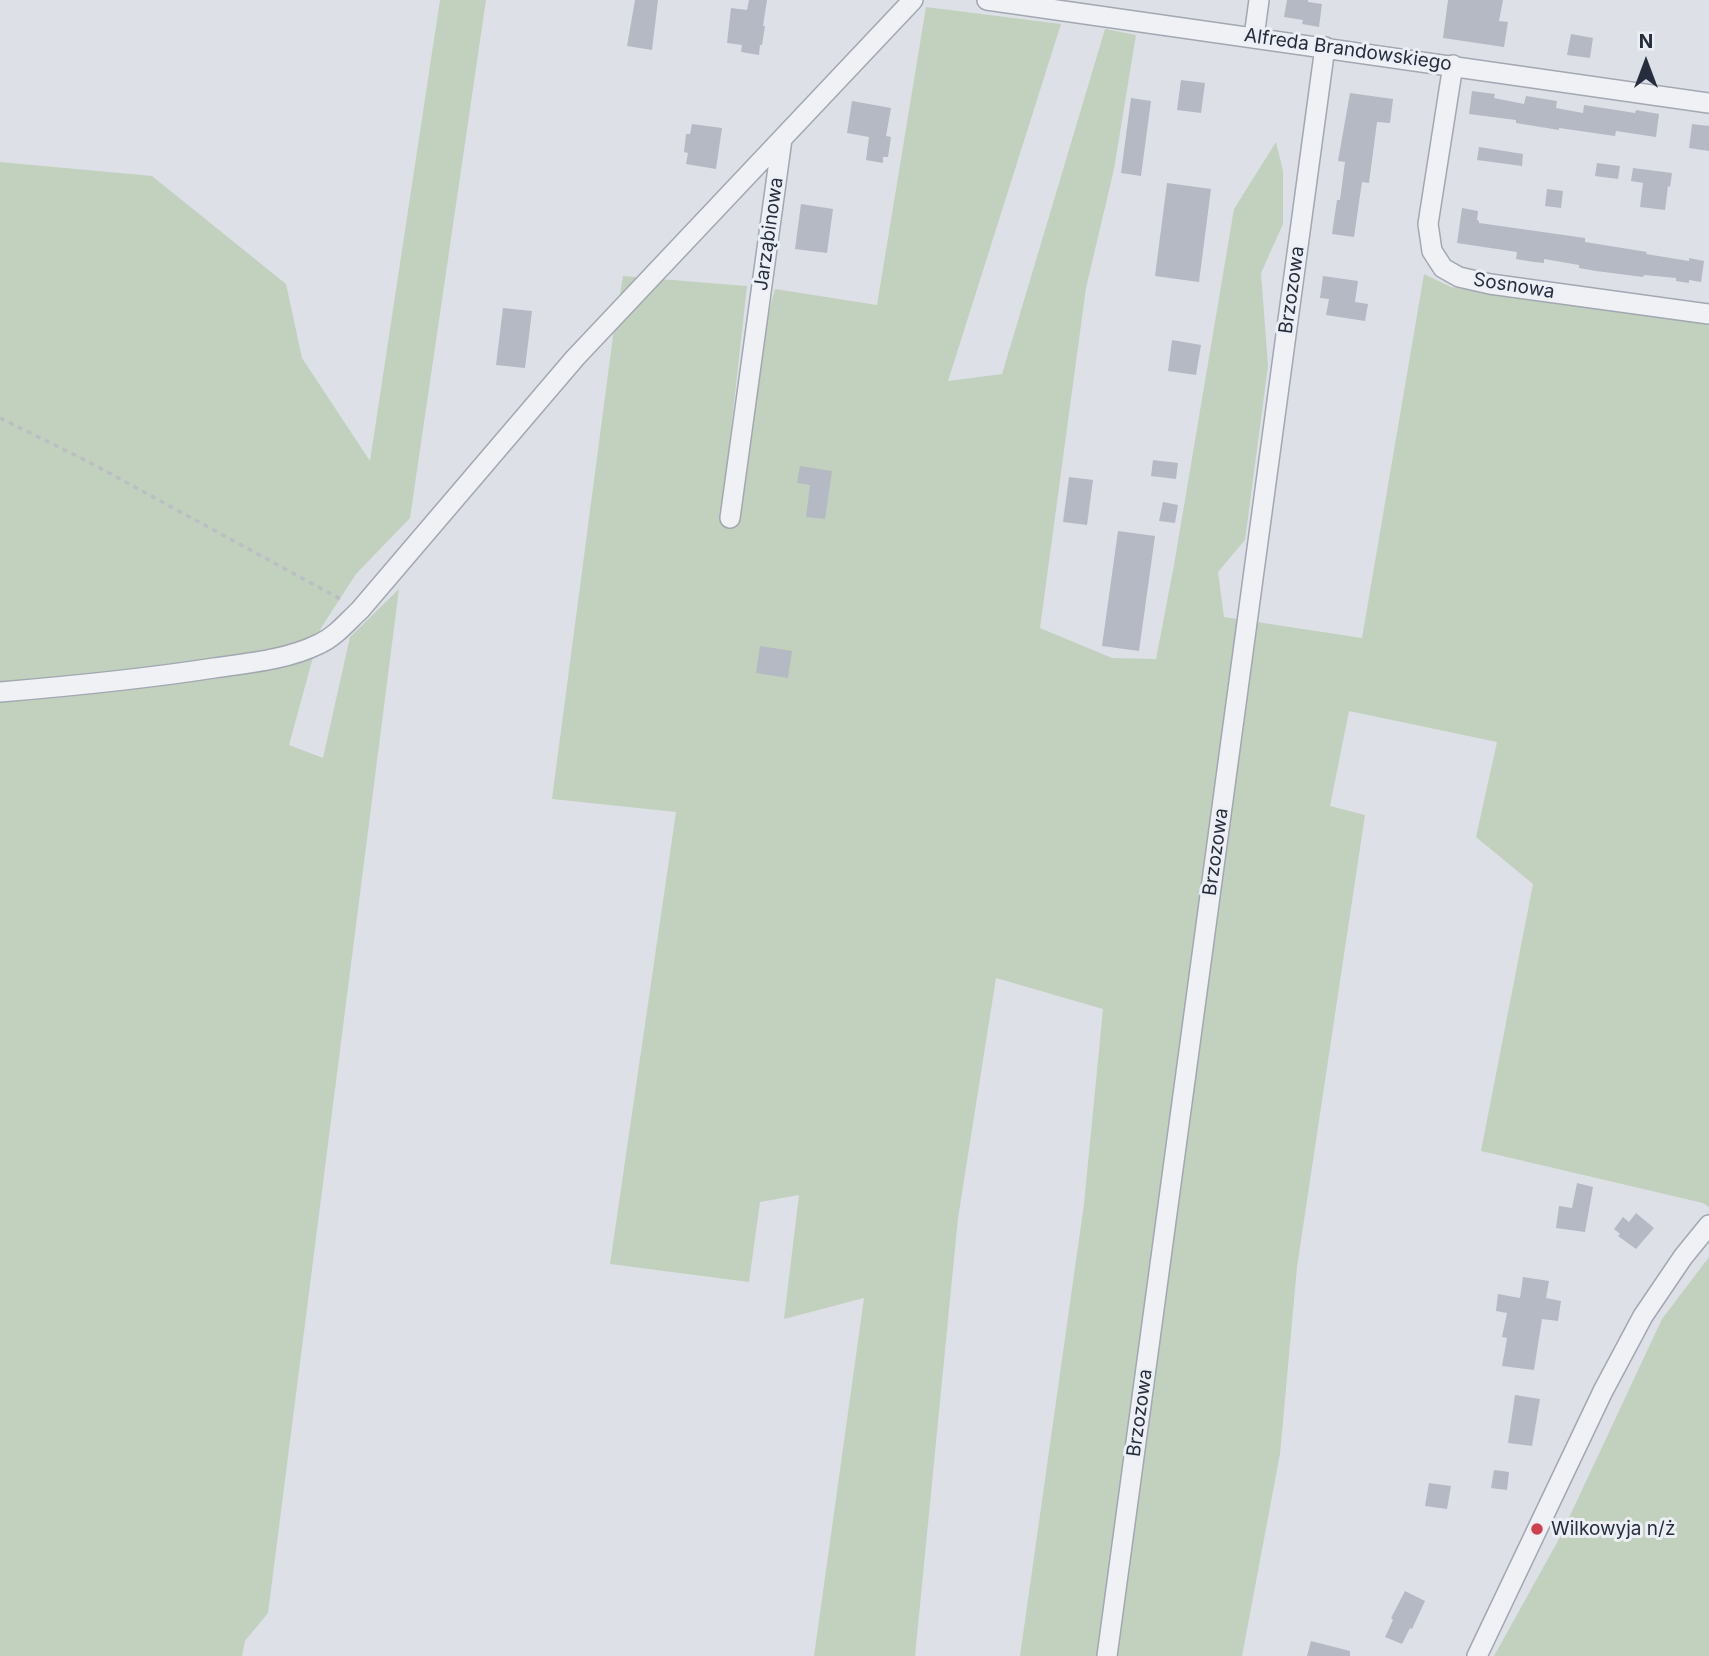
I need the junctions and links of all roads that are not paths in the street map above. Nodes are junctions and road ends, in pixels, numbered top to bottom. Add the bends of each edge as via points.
1 (913, 0) edge
2 (987, 0) edge
3 (1259, 0) edge
4 (1254, 37) junction
5 (1325, 47) junction
6 (1453, 65) junction
7 (1709, 103) edge
8 (782, 139) junction
9 (1709, 314) edge
10 (730, 518) dead end
11 (0, 692) edge
12 (1709, 1225) edge
13 (1107, 1656) edge
14 (1477, 1656) edge

1 - 8 street
2 - 4 street, Alfreda Brandowskiego
3 - 4 street
4 - 5 street, Alfreda Brandowskiego
5 - 6 street, Alfreda Brandowskiego
5 - 13 street, Brzozowa
6 - 7 street, Alfreda Brandowskiego
6 - 9 street, Sosnowa via 1428,224 1432,251 1443,268 1490,284
8 - 10 street, Jarząbinowa
8 - 11 street via 575,358 341,629 321,643 273,659 148,678
12 - 14 street via 1638,1324

